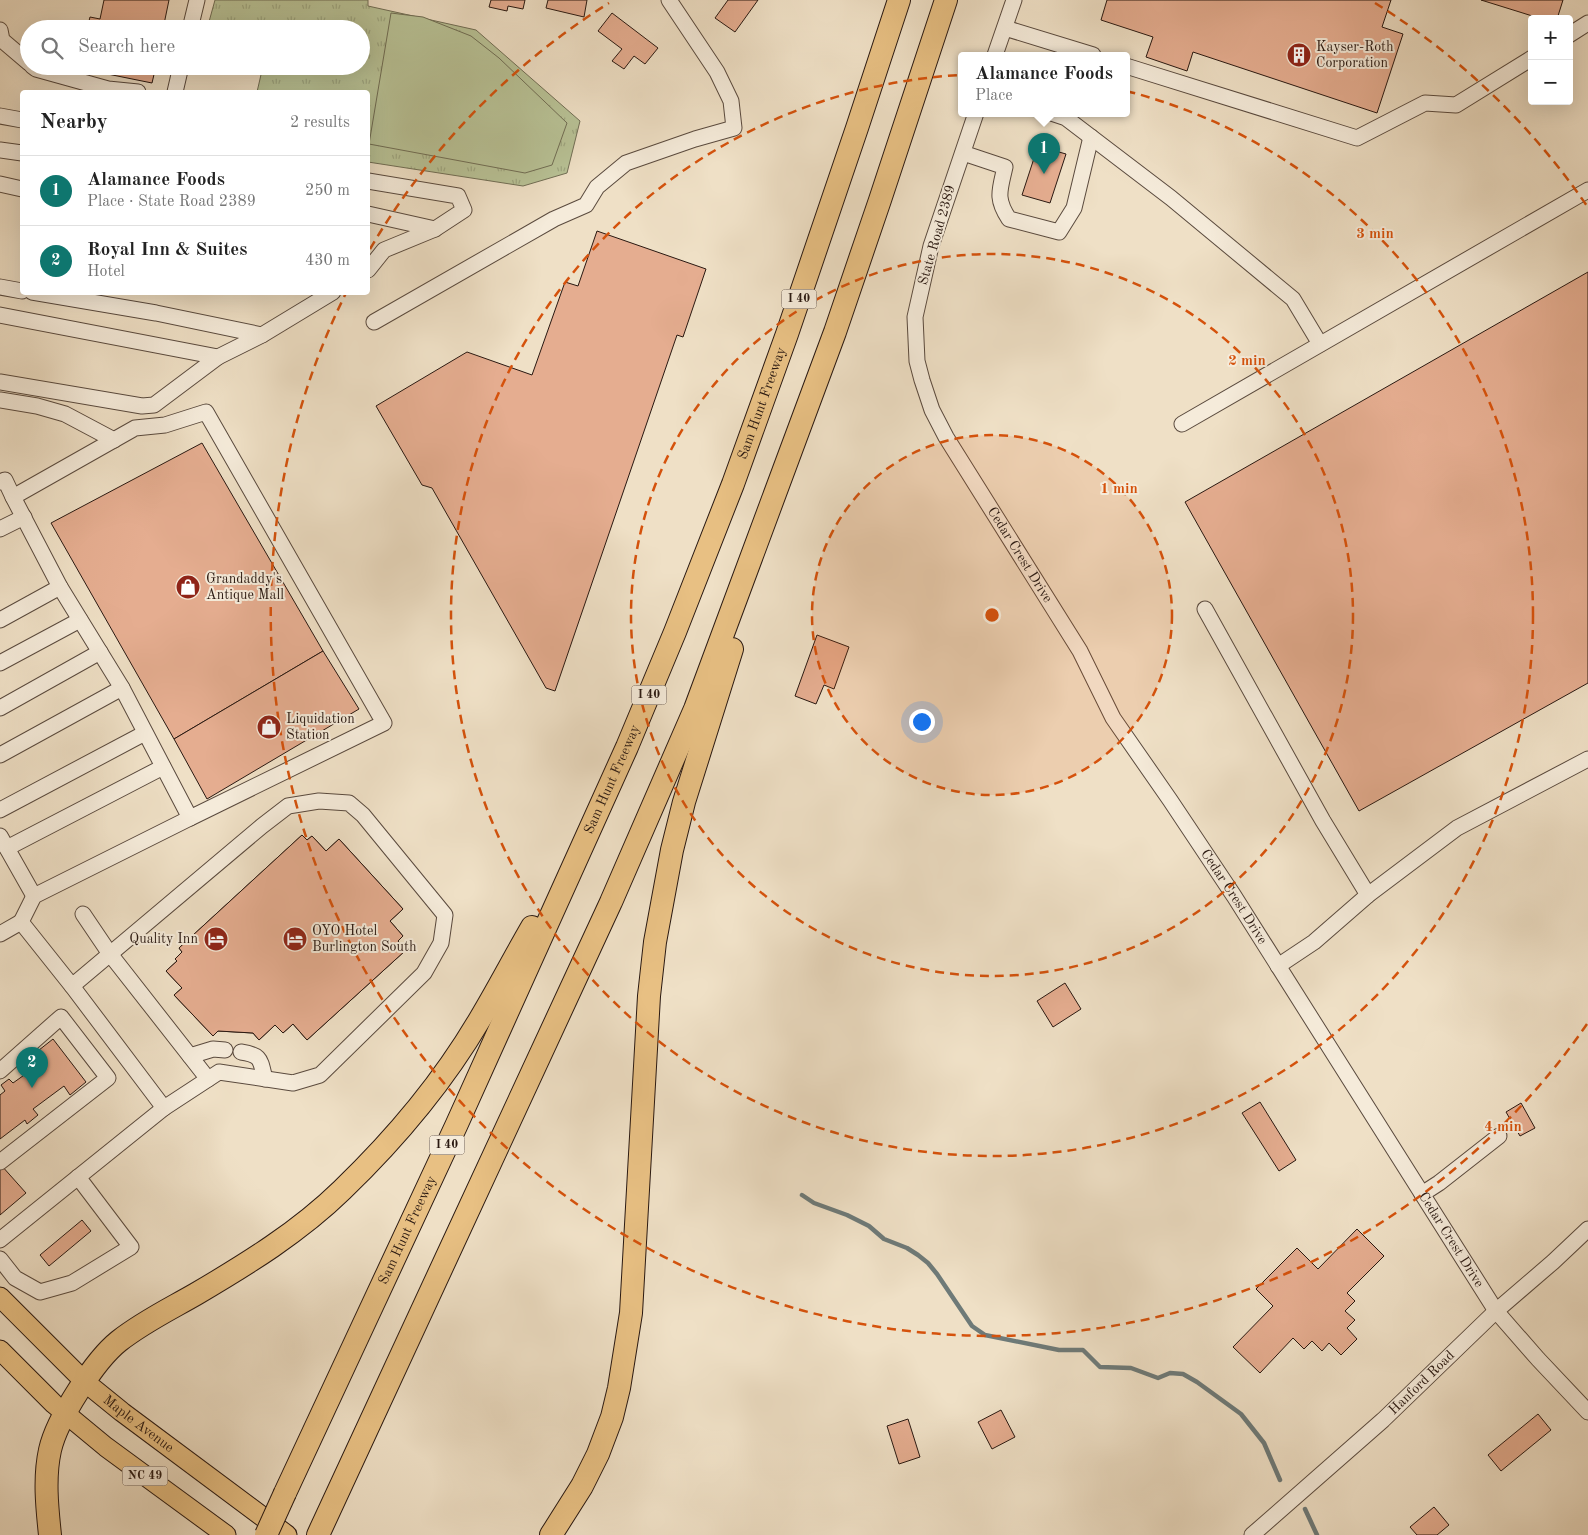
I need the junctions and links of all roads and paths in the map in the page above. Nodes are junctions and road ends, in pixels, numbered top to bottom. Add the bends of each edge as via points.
1 (197, 0) edge
2 (669, 0) edge
3 (899, 0) edge
4 (946, 0) edge
5 (1014, 0) edge
6 (192, 20) edge
7 (1588, 23) edge
8 (1005, 28) junction
9 (0, 30) edge
10 (1573, 32) edge
11 (996, 52) edge
12 (1083, 52) edge
13 (20, 55) edge
14 (1529, 60) edge
15 (1130, 67) edge
16 (58, 75) edge
17 (179, 75) edge
18 (118, 90) edge
19 (175, 90) edge
20 (0, 116) edge
21 (975, 117) edge
22 (1063, 117) edge
23 (20, 120) edge
24 (1091, 137) junction
25 (0, 150) edge
26 (962, 152) junction
27 (20, 153) edge
28 (370, 181) edge
29 (0, 184) edge
30 (20, 188) edge
31 (1588, 190) edge
32 (370, 214) edge
33 (435, 229) junction
34 (370, 249) edge
35 (384, 250) junction
36 (370, 268) edge
37 (0, 287) edge
38 (20, 291) edge
39 (51, 295) edge
40 (328, 295) edge
41 (0, 315) edge
42 (374, 322) dead end
43 (262, 335) junction
44 (1320, 344) junction
45 (218, 357) junction
46 (917, 361) joint
47 (0, 382) edge
48 (0, 400) edge
49 (1182, 424) dead end
50 (797, 438) junction
51 (114, 440) junction
52 (0, 482) edge
53 (13, 497) junction
54 (24, 517) junction
55 (0, 529) edge
56 (60, 587) junction
57 (1205, 609) dead end
58 (0, 620) edge
59 (80, 620) junction
60 (100, 652) junction
61 (0, 663) edge
62 (122, 688) junction
63 (0, 708) edge
64 (145, 733) junction
65 (0, 755) edge
66 (1588, 759) edge
67 (163, 767) junction
68 (606, 795) junction
69 (0, 810) edge
70 (190, 818) junction
71 (3, 842) edge
72 (1368, 895) junction
73 (34, 896) junction
74 (83, 914) dead end
75 (22, 922) junction
76 (0, 934) edge
77 (110, 954) junction
78 (1278, 966) junction
79 (72, 986) junction
80 (225, 1050) dead end
81 (241, 1052) dead end
82 (190, 1056) junction
83 (0, 1071) edge
84 (208, 1079) junction
85 (265, 1079) junction
86 (164, 1108) junction
87 (1499, 1136) dead end
88 (0, 1162) edge
89 (78, 1177) junction
90 (1422, 1194) junction
91 (1588, 1229) edge
92 (0, 1240) edge
93 (0, 1259) edge
94 (0, 1297) edge
95 (1496, 1311) junction
96 (0, 1350) edge
97 (85, 1382) junction
98 (1588, 1412) edge
99 (66, 1414) junction
100 (321, 1529) edge
101 (50, 1535) edge
102 (226, 1535) edge
103 (266, 1535) edge
104 (287, 1535) edge
105 (552, 1535) edge
106 (1252, 1535) edge

1 - 6 street
2 - 42 street via 717,72 731,102 734,128 626,163 597,187 586,205 554,219
3 - 68 highway, Sam Hunt Freeway / I 40 via 790,324 732,484 675,632
4 - 50 highway
5 - 8 street
7 - 10 street
8 - 11 street
8 - 12 street
9 - 13 street via 2,40
14 - 15 street via 1456,104 1425,103 1357,138
16 - 18 street
17 - 19 street
20 - 23 street
21 - 26 street, State Road 2389
22 - 24 street
24 - 26 street via 1074,208 1059,232 1009,219 1001,208 999,196 1005,166
24 - 44 street via 1171,198 1294,300
25 - 27 street
26 - 46 street, State Road 2389 via 931,246 915,317
28 - 33 street via 458,196 464,210
29 - 30 street
31 - 44 street
32 - 33 street
33 - 35 street
34 - 35 street
35 - 36 street
37 - 38 street
39 - 43 street via 156,312
40 - 43 street
41 - 45 street
43 - 45 street
44 - 49 street
45 - 47 street via 154,404 142,406
46 - 78 street, Cedar Crest Drive via 932,410 946,437 1080,651 1113,718
48 - 51 street via 65,414
50 - 100 highway via 695,709 615,894
50 - 105 highway via 684,802 662,897 649,996 631,1313 619,1388 598,1454
51 - 53 street
51 - 70 street via 135,428 165,425 206,412 384,722
52 - 53 street via 5,480
53 - 54 street
54 - 55 street
54 - 56 street
56 - 58 street
56 - 59 street
57 - 72 street
59 - 60 street
59 - 61 street
60 - 62 street
60 - 63 street
62 - 64 street
62 - 65 street
64 - 67 street
64 - 69 street
66 - 72 street via 1457,828
67 - 70 street
67 - 71 street
68 - 97 highway via 480,1020 418,1106 373,1160 306,1221 269,1248 119,1341 102,1357
68 - 103 highway, Sam Hunt Freeway / I 40, bridge
70 - 73 street
71 - 73 street
72 - 78 street via 1314,942
73 - 75 street
74 - 77 street
75 - 76 street
75 - 79 street
77 - 79 street
77 - 82 street
77 - 85 street via 288,806 319,801 349,803 363,815 445,915 441,943 424,973 320,1075 293,1083
78 - 90 street, Cedar Crest Drive
79 - 86 street
80 - 82 street via 213,1048
81 - 85 street via 253,1053 260,1060
82 - 84 street
83 - 88 street via 61,1017 108,1078
84 - 85 street via 219,1072
84 - 86 street
86 - 89 street
87 - 90 street
89 - 92 street
89 - 93 street via 131,1247 72,1284 40,1292 14,1278
90 - 95 street, Cedar Crest Drive
91 - 95 street, Hanford Road
94 - 97 main road, Maple Avenue / NC 49
95 - 98 street, Cedar Crest Drive
95 - 106 street, Hanford Road via 1383,1420
96 - 99 main road, NC 49
97 - 99 highway
97 - 104 main road, Maple Avenue / NC 49
99 - 101 highway via 56,1433 47,1472
99 - 102 main road, NC 49

